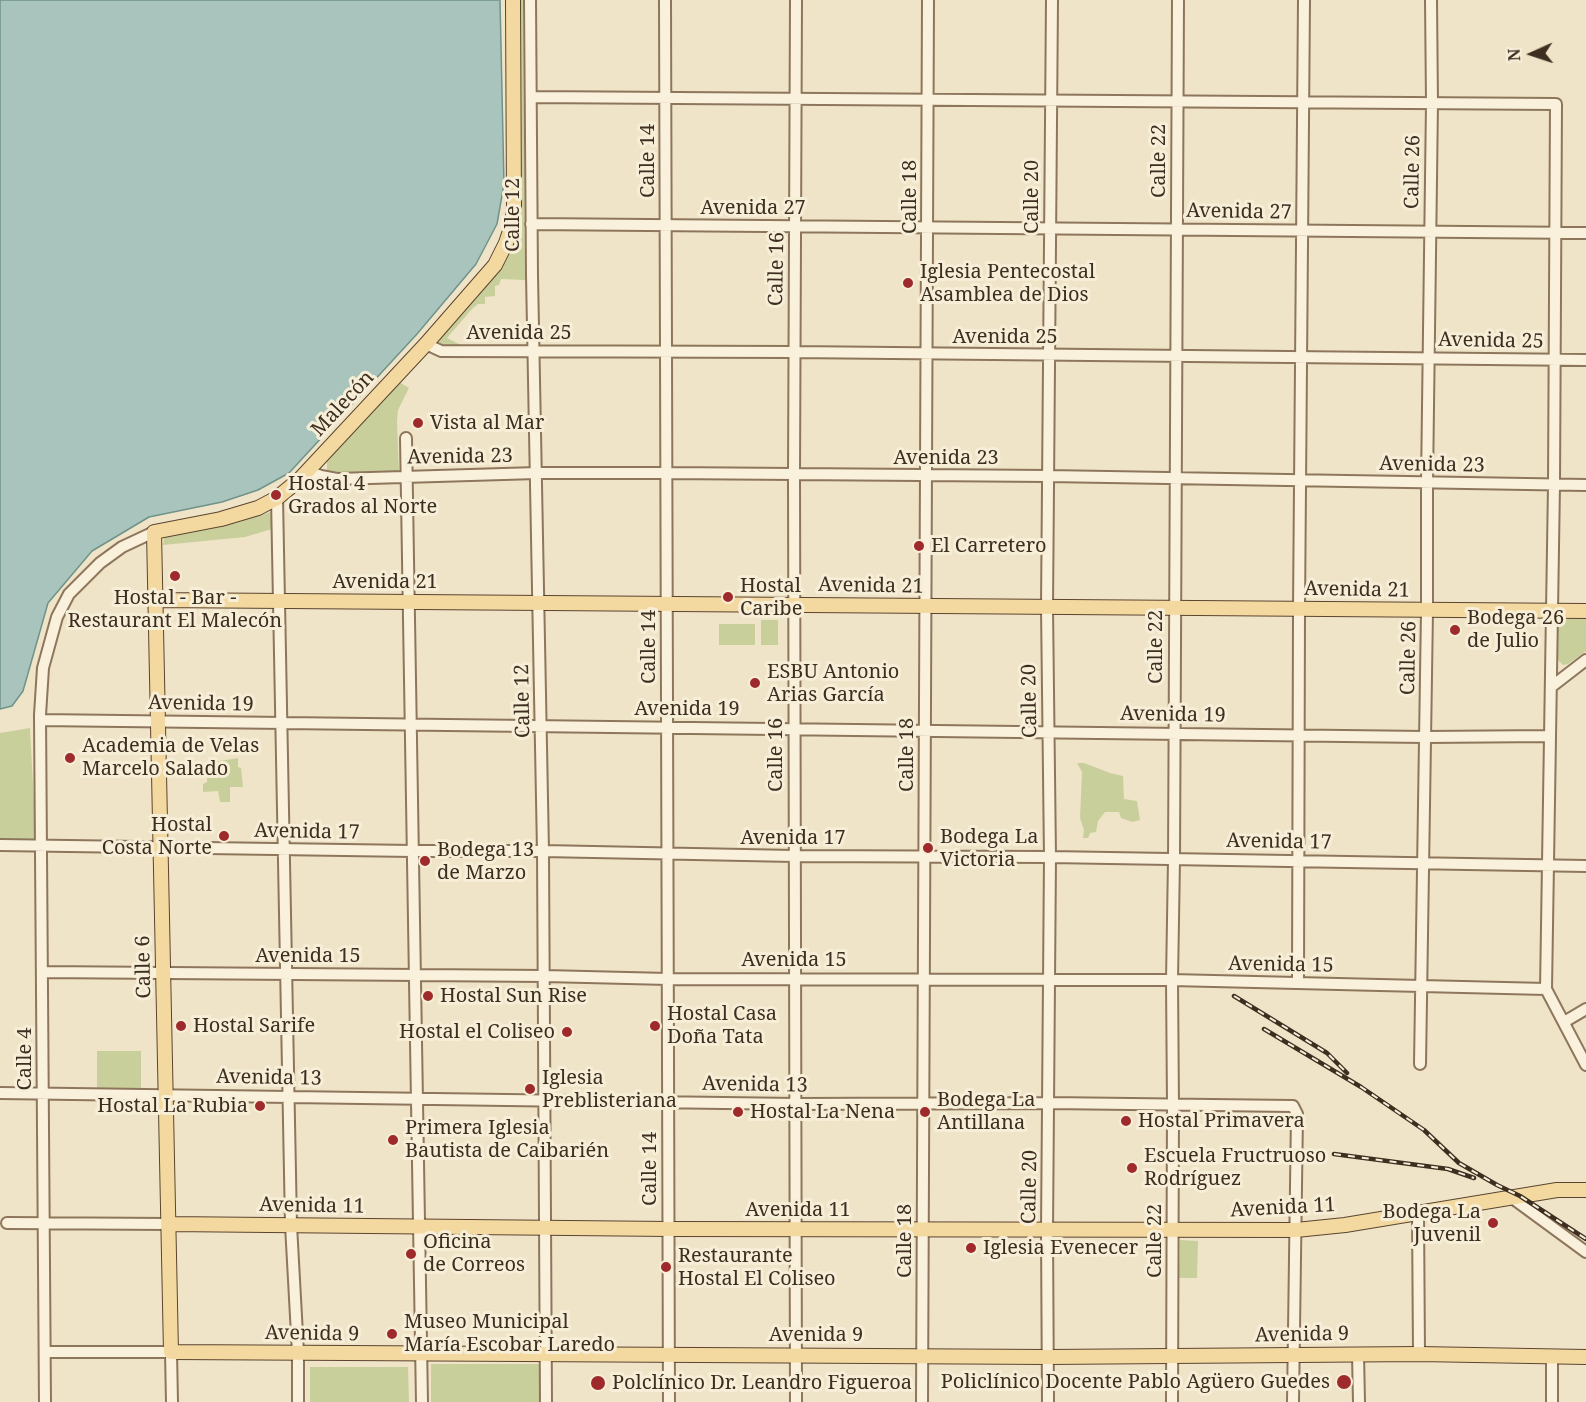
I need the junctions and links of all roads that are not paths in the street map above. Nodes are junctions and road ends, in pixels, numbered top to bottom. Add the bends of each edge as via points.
1 (513, 0) edge
2 (530, 0) edge
3 (665, 0) edge
4 (796, 0) edge
5 (928, 0) edge
6 (1052, 0) edge
7 (1178, 0) edge
8 (1304, 0) edge
9 (1431, 0) edge
10 (531, 97) junction
11 (666, 98) junction
12 (795, 99) junction
13 (928, 100) junction
14 (1051, 100) junction
15 (1177, 101) junction
16 (1305, 102) junction
17 (1432, 103) junction
18 (531, 224) junction
19 (666, 225) junction
20 (796, 226) junction
21 (927, 227) junction
22 (1050, 228) junction
23 (1177, 229) junction
24 (1303, 230) junction
25 (1429, 231) junction
26 (1555, 232) junction
27 (1586, 233) edge
28 (426, 344) junction
29 (534, 351) junction
30 (666, 351) junction
31 (794, 352) junction
32 (927, 354) junction
33 (1049, 355) junction
34 (1176, 357) junction
35 (1301, 358) junction
36 (1428, 359) junction
37 (1556, 360) junction
38 (1586, 360) edge
39 (406, 438) dead end
40 (308, 471) junction
41 (537, 473) junction
42 (666, 473) junction
43 (794, 474) junction
44 (407, 476) junction
45 (926, 476) junction
46 (1048, 476) junction
47 (1176, 479) junction
48 (1300, 482) junction
49 (1427, 483) junction
50 (1554, 485) junction
51 (1586, 485) edge
52 (277, 498) junction
53 (154, 532) junction
54 (156, 600) junction
55 (279, 601) junction
56 (409, 602) junction
57 (539, 603) junction
58 (667, 604) junction
59 (794, 605) junction
60 (926, 606) junction
61 (1047, 607) junction
62 (1175, 609) junction
63 (1299, 609) junction
64 (1427, 610) junction
65 (1552, 611) junction
66 (1586, 611) edge
67 (1586, 660) edge
68 (1551, 687) junction
69 (40, 718) junction
70 (159, 722) junction
71 (282, 723) junction
72 (411, 724) junction
73 (542, 727) junction
74 (667, 727) junction
75 (794, 728) junction
76 (925, 730) junction
77 (1049, 732) junction
78 (1174, 733) junction
79 (1299, 735) junction
80 (1549, 736) junction
81 (1425, 737) junction
82 (0, 845) edge
83 (41, 846) junction
84 (161, 848) junction
85 (284, 849) junction
86 (413, 851) junction
87 (543, 851) junction
88 (668, 855) junction
89 (925, 855) junction
90 (794, 856) junction
91 (1050, 857) junction
92 (1174, 860) junction
93 (1300, 860) junction
94 (1425, 862) junction
95 (1548, 865) junction
96 (1586, 866) edge
97 (42, 972) junction
98 (164, 973) junction
99 (286, 974) junction
100 (415, 975) junction
101 (545, 976) junction
102 (794, 978) junction
103 (668, 979) junction
104 (924, 979) junction
105 (1049, 979) junction
106 (1172, 980) junction
107 (1298, 983) junction
108 (1422, 986) junction
109 (1546, 989) junction
110 (1586, 1009) edge
111 (1564, 1022) junction
112 (1420, 1065) dead end
113 (1586, 1065) edge
114 (0, 1093) edge
115 (43, 1094) junction
116 (167, 1095) junction
117 (289, 1096) junction
118 (417, 1098) junction
119 (545, 1101) junction
120 (668, 1102) junction
121 (923, 1102) junction
122 (1049, 1103) junction
123 (796, 1104) junction
124 (1173, 1106) junction
125 (1586, 1190) edge
126 (1511, 1197) junction
127 (1418, 1213) junction
128 (7, 1223) dead end
129 (44, 1224) junction
130 (169, 1224) junction
131 (291, 1225) junction
132 (419, 1227) junction
133 (546, 1228) junction
134 (797, 1228) junction
135 (669, 1229) junction
136 (1173, 1230) junction
137 (1296, 1230) junction
138 (923, 1231) junction
139 (1047, 1232) junction
140 (1586, 1252) edge
141 (45, 1352) junction
142 (171, 1352) junction
143 (298, 1353) junction
144 (669, 1353) junction
145 (546, 1354) junction
146 (796, 1354) junction
147 (1358, 1354) junction
148 (1419, 1354) junction
149 (422, 1355) junction
150 (922, 1355) junction
151 (1294, 1355) junction
152 (1173, 1356) junction
153 (1552, 1356) junction
154 (1048, 1357) junction
155 (1586, 1357) edge
156 (45, 1402) edge
157 (172, 1402) edge
158 (298, 1402) edge
159 (422, 1402) edge
160 (546, 1402) edge
161 (669, 1402) edge
162 (796, 1402) edge
163 (922, 1402) edge
164 (1048, 1402) edge
165 (1172, 1402) edge
166 (1293, 1402) edge
167 (1359, 1402) edge
168 (1552, 1402) edge

1 - 28 main road, Malecón via 512,225 490,271
2 - 10 street, Calle 12
3 - 11 street, Calle 14
4 - 12 street, Calle 16
5 - 13 street, Calle 18
6 - 14 street, Calle 20
7 - 15 street, Calle 22
8 - 16 street
9 - 17 street, Calle 26
10 - 11 street
10 - 18 street, Calle 12
11 - 12 street
11 - 19 street, Calle 14
12 - 13 street
12 - 20 street, Calle 16
13 - 14 street
13 - 21 street, Calle 18
14 - 15 street
14 - 22 street, Calle 20
15 - 16 street
15 - 23 street, Calle 22
16 - 17 street
16 - 24 street
17 - 25 street, Calle 26
17 - 26 street via 1556,104
18 - 19 street, Avenida 27
18 - 29 street, Calle 12
19 - 20 street, Avenida 27
19 - 30 street, Calle 14
20 - 21 street, Avenida 27
20 - 31 street, Calle 16
21 - 22 street, Avenida 27
21 - 32 street, Calle 18
22 - 23 street, Avenida 27
22 - 33 street, Calle 20
23 - 24 street, Avenida 27
23 - 34 street, Calle 22
24 - 25 street, Avenida 27
24 - 35 street
25 - 26 street, Avenida 27
25 - 36 street, Calle 26
26 - 27 street, Avenida 27
26 - 37 street
28 - 29 street, Avenida 25 via 441,351
28 - 40 main road, Malecón
29 - 30 street, Avenida 25
29 - 41 street, Calle 12
30 - 31 street, Avenida 25
30 - 42 street, Calle 14
31 - 32 street, Avenida 25
31 - 43 street, Calle 16
32 - 33 street, Avenida 25
32 - 45 street, Calle 18
33 - 34 street, Avenida 25
33 - 46 street, Calle 20
34 - 35 street, Avenida 25
34 - 47 street, Calle 22
35 - 36 street, Avenida 25
35 - 48 street
36 - 37 street, Avenida 25
36 - 49 street, Calle 26
37 - 38 street, Avenida 25
37 - 50 street
39 - 44 street
40 - 44 street, Avenida 23 via 337,478
40 - 52 main road, Malecón
41 - 42 street, Avenida 23
41 - 44 street, Avenida 23
41 - 57 street, Calle 12
42 - 43 street, Avenida 23
42 - 58 street, Calle 14
43 - 45 street, Avenida 23
43 - 59 street, Calle 16
44 - 56 street
45 - 46 street, Avenida 23
45 - 60 street, Calle 18
46 - 47 street, Avenida 23
46 - 61 street, Calle 20
47 - 48 street, Avenida 23
47 - 62 street, Calle 22
48 - 49 street, Avenida 23
48 - 63 street
49 - 50 street, Avenida 23
49 - 64 street, Calle 26
50 - 51 street, Avenida 23
50 - 65 street
52 - 53 main road, Malecón via 221,519
52 - 55 street
53 - 54 main road, Calle 6
53 - 69 street, Malecón via 100,563 69,594 57,617 43,668
54 - 55 main road, Avenida 21
54 - 70 main road, Calle 6
55 - 56 main road, Avenida 21
55 - 71 street
56 - 57 main road, Avenida 21
56 - 72 street
57 - 58 main road, Avenida 21
57 - 73 street, Calle 12
58 - 59 main road, Avenida 21
58 - 74 street, Calle 14
59 - 60 main road, Avenida 21
59 - 75 street, Calle 16
60 - 61 main road, Avenida 21
60 - 76 street, Calle 18
61 - 62 main road, Avenida 21
61 - 77 street, Calle 20
62 - 63 main road, Avenida 21
62 - 78 street, Calle 22
63 - 64 main road, Avenida 21
63 - 79 street
64 - 65 main road, Avenida 21
64 - 81 street, Calle 26
65 - 66 main road, Avenida 21
65 - 68 street
67 - 68 street
68 - 80 street
69 - 70 street, Avenida 19
69 - 83 street, Calle 4
70 - 71 street, Avenida 19
70 - 84 main road, Calle 6
71 - 72 street, Avenida 19
71 - 85 street
72 - 73 street, Avenida 19
72 - 86 street
73 - 74 street, Avenida 19
73 - 87 street, Calle 12
74 - 75 street, Avenida 19
74 - 88 street, Calle 14
75 - 76 street, Avenida 19
75 - 90 street, Calle 16
76 - 77 street, Avenida 19
76 - 89 street, Calle 18
77 - 78 street, Avenida 19
77 - 91 street, Calle 20
78 - 79 street, Avenida 19
78 - 92 street, Calle 22
79 - 81 street, Avenida 19
79 - 93 street
80 - 81 street, Avenida 19
80 - 95 street
81 - 94 street, Calle 26
82 - 83 street, Avenida 17
83 - 84 street, Avenida 17
83 - 97 street, Calle 4
84 - 85 street, Avenida 17
84 - 98 main road, Calle 6
85 - 86 street, Avenida 17
85 - 99 street
86 - 87 street, Avenida 17
86 - 100 street
87 - 88 street, Avenida 17
87 - 101 street, Calle 12
88 - 90 street, Avenida 17
88 - 103 street, Calle 14
89 - 90 street, Avenida 17
89 - 91 street, Avenida 17
89 - 104 street, Calle 18
90 - 102 street, Calle 16
91 - 92 street, Avenida 17
91 - 105 street, Calle 20
92 - 93 street, Avenida 17
92 - 106 street, Calle 22
93 - 94 street, Avenida 17
93 - 107 street
94 - 95 street, Avenida 17
94 - 108 street, Calle 26
95 - 96 street, Avenida 17
95 - 109 street
97 - 98 street, Avenida 15
97 - 115 street, Calle 4
98 - 99 street, Avenida 15
98 - 116 main road, Calle 6
99 - 100 street, Avenida 15
99 - 117 street
100 - 101 street, Avenida 15
100 - 118 street
101 - 103 street, Avenida 15
101 - 119 street, Calle 12
102 - 103 street, Avenida 15
102 - 104 street, Avenida 15
102 - 123 street, Calle 16
103 - 120 street, Calle 14
104 - 105 street, Avenida 15
104 - 121 street, Calle 18
105 - 106 street, Avenida 15
105 - 122 street, Calle 20
106 - 107 street, Avenida 15
106 - 124 street, Calle 22
107 - 108 street, Avenida 15
108 - 109 street, Avenida 15
108 - 112 street, Calle 26
109 - 111 street
110 - 111 street
111 - 113 street
114 - 115 street, Avenida 13
115 - 116 street, Avenida 13
115 - 129 street, Calle 4
116 - 117 street, Avenida 13
116 - 130 main road, Calle 6
117 - 118 street, Avenida 13
117 - 131 street
118 - 119 street, Avenida 13
118 - 132 street
119 - 120 street, Avenida 13
119 - 133 street, Calle 12
120 - 123 street, Avenida 13
120 - 135 street, Calle 14
121 - 122 street, Avenida 13
121 - 123 street, Avenida 13
121 - 138 street, Calle 18
122 - 124 street, Avenida 13
122 - 139 street, Calle 20
123 - 134 street, Calle 16
124 - 136 street, Calle 22
124 - 137 street, Avenida 13 via 1293,1106 1297,1114
125 - 126 main road, Avenida 11
126 - 127 main road, Avenida 11
126 - 140 street
127 - 137 main road, Avenida 11
127 - 148 street
128 - 129 street, Avenida 11
129 - 130 street, Avenida 11
129 - 141 street, Calle 4
130 - 131 main road, Avenida 11
130 - 142 main road, Calle 6
131 - 132 main road, Avenida 11
131 - 143 street
132 - 133 main road, Avenida 11
132 - 149 street
133 - 135 main road, Avenida 11
133 - 145 street, Calle 12
134 - 135 main road, Avenida 11
134 - 138 main road, Avenida 11
134 - 146 street, Calle 16
135 - 144 street, Calle 14
136 - 137 main road, Avenida 11
136 - 139 main road, Avenida 11
136 - 152 street, Calle 22
137 - 151 street
138 - 139 main road, Avenida 11
138 - 150 street, Calle 18
139 - 154 street, Calle 20
141 - 142 street, Avenida 9
141 - 156 street, Calle 4
142 - 143 main road, Avenida 9
142 - 157 street, Calle 6
143 - 149 main road, Avenida 9
143 - 158 street
144 - 145 main road, Avenida 9
144 - 146 main road, Avenida 9
144 - 161 street, Calle 14
145 - 149 main road, Avenida 9
145 - 160 street, Calle 12
146 - 150 main road, Avenida 9
146 - 162 street, Calle 16
147 - 148 main road, Avenida 9
147 - 151 main road, Avenida 9
147 - 167 street
148 - 153 main road, Avenida 9
149 - 159 street
150 - 154 main road, Avenida 9
150 - 163 street, Calle 18
151 - 152 main road, Avenida 9
151 - 166 street
152 - 154 main road, Avenida 9
152 - 165 street, Calle 22
153 - 155 main road, Avenida 9
153 - 168 street
154 - 164 street, Calle 20

